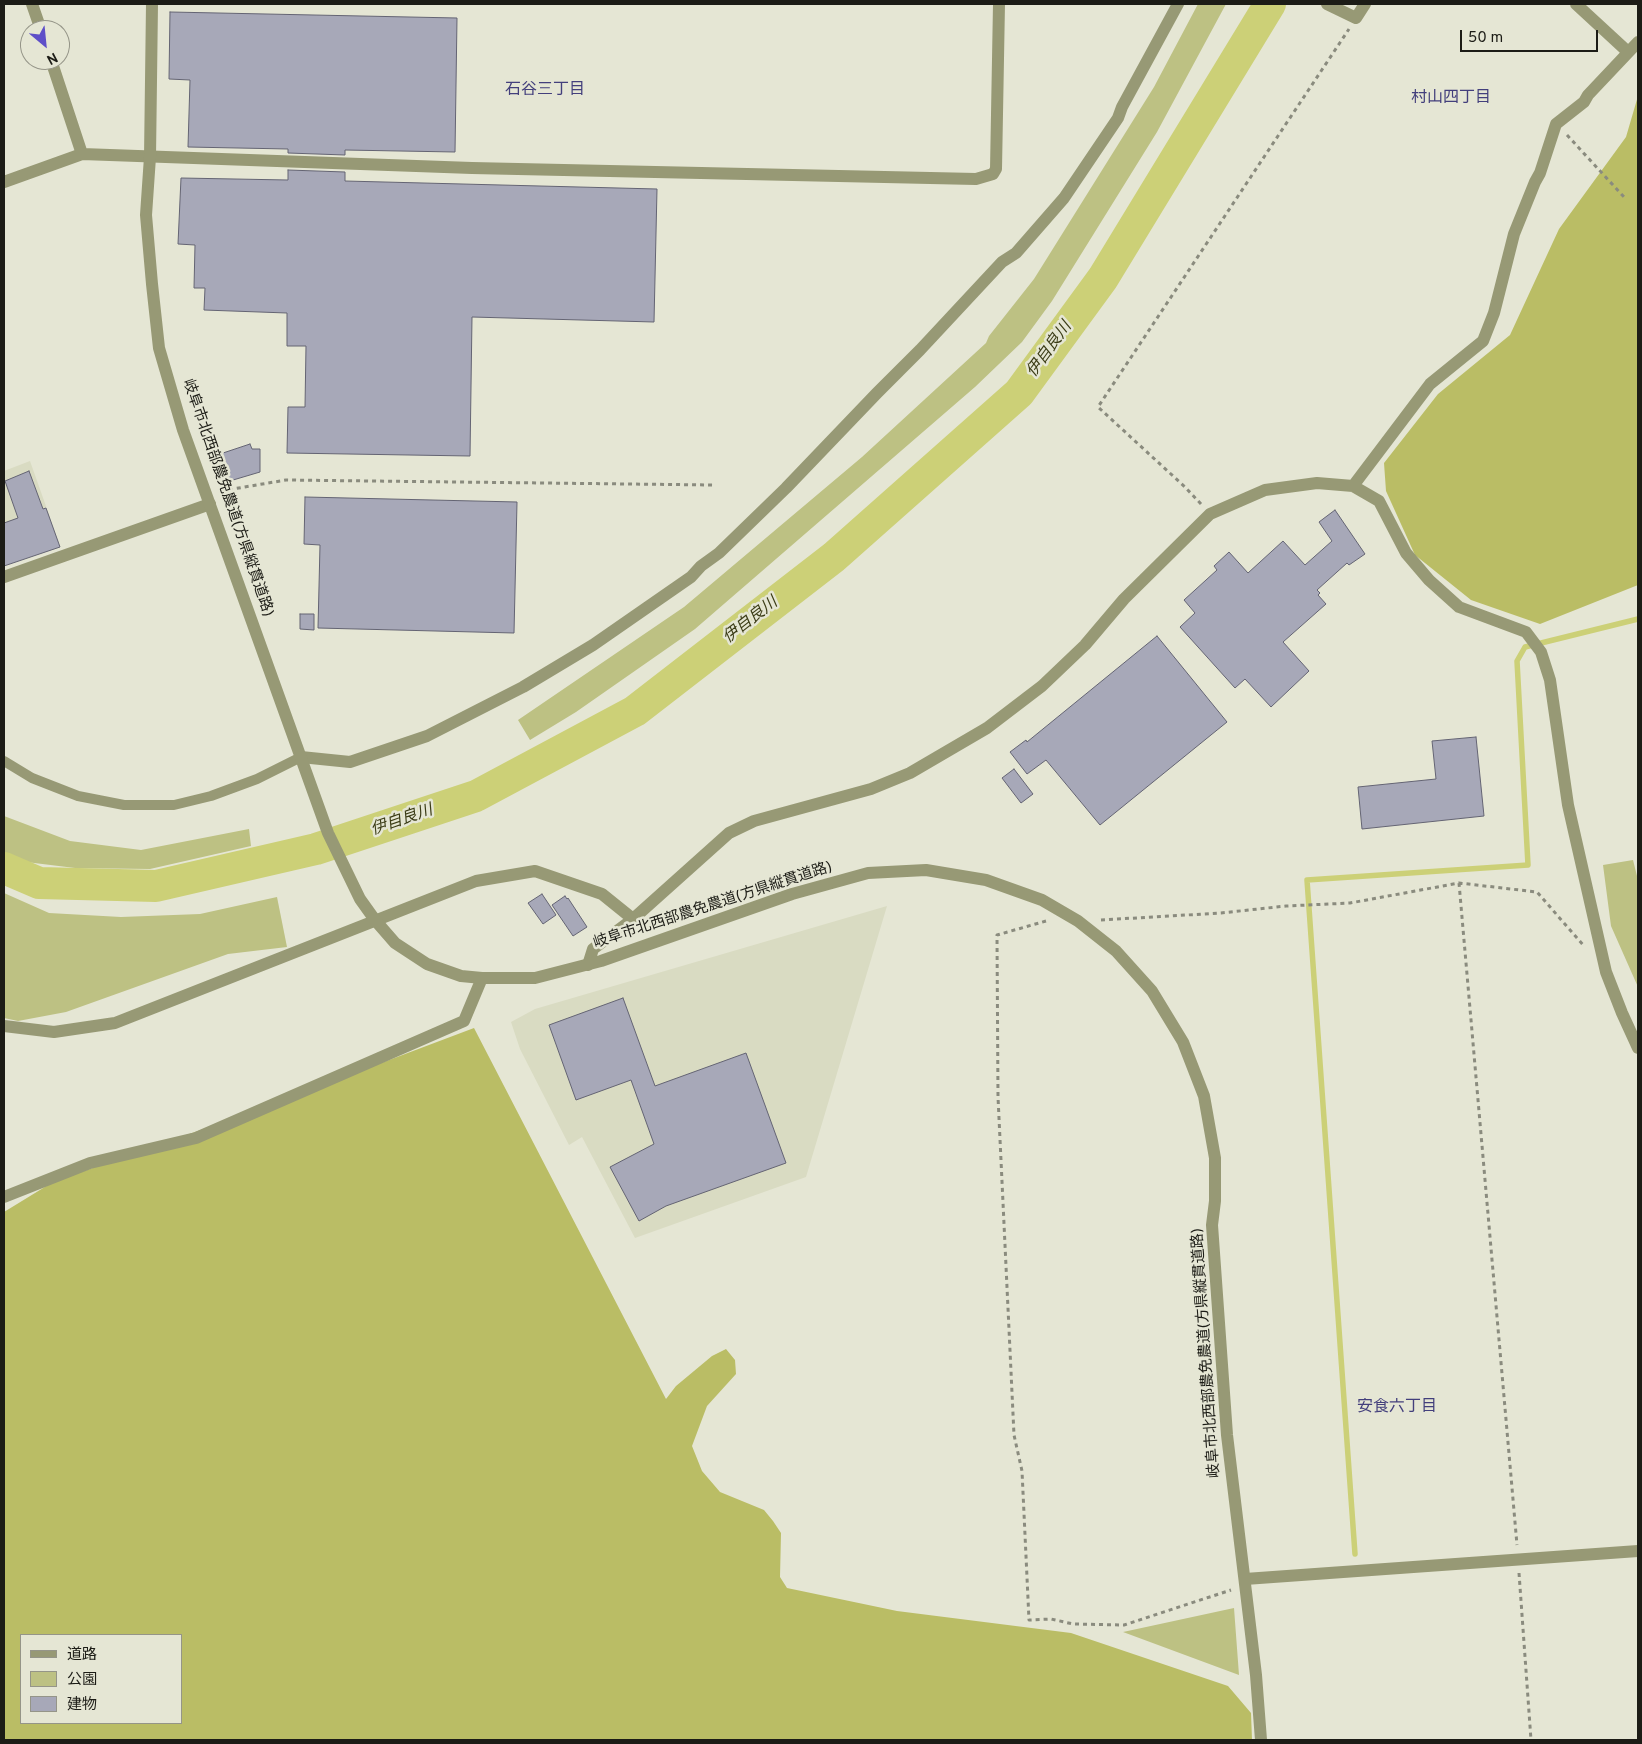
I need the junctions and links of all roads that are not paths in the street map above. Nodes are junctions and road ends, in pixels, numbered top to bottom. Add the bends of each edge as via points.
1 (32, 4) edge
2 (152, 4) edge
3 (999, 4) edge
4 (1178, 4) edge
5 (1327, 4) edge
6 (1365, 4) edge
7 (1576, 4) edge
8 (38, 20) edge
9 (1638, 42) edge
10 (1628, 52) junction
11 (54, 70) edge
12 (82, 154) junction
13 (150, 157) junction
14 (4, 182) edge
15 (1353, 486) junction
16 (208, 498) junction
17 (4, 577) edge
18 (301, 757) junction
19 (4, 761) edge
20 (633, 918) junction
21 (374, 920) junction
22 (588, 965) junction
23 (482, 978) junction
24 (4, 1026) edge
25 (1638, 1048) edge
26 (4, 1197) edge
27 (1638, 1551) edge
28 (1246, 1582) junction
29 (1261, 1740) edge

1 - 8 street
2 - 13 street, 岐阜市北西部農免農道(方県縦貫道路)
3 - 13 street via 996,169 993,174 976,179 463,168
4 - 18 street via 1118,118 1064,198 1016,252 1002,262 786,488 691,578 593,645 523,687 427,736 350,762
5 - 6 street via 1356,18
7 - 10 street
9 - 10 street
10 - 15 street via 1584,102 1556,124 1540,173 1514,234 1494,313 1483,341 1430,384
11 - 12 street
12 - 13 street
12 - 14 street
13 - 16 street, 岐阜市北西部農免農道(方県縦貫道路) via 146,215 160,348 183,430
15 - 20 street via 1317,484 1265,490 1210,514 1124,599 1085,646 1042,686 987,728 910,773 871,789 754,821 729,833
15 - 25 street via 1379,501 1406,553 1459,607 1526,632 1541,652 1550,680 1568,805 1606,972
16 - 17 street
16 - 18 street, 岐阜市北西部農免農道(方県縦貫道路)
18 - 19 lane via 257,779 174,805 124,805 78,796 32,778
18 - 21 street, 岐阜市北西部農免農道(方県縦貫道路) via 328,833 360,899
20 - 21 street via 602,894 535,871 476,881
20 - 22 street via 593,949
21 - 23 street, 岐阜市北西部農免農道(方県縦貫道路) via 395,943 427,964 461,976
21 - 24 street via 115,1023 54,1032
22 - 23 street, 岐阜市北西部農免農道(方県縦貫道路) via 535,978
22 - 28 street, 岐阜市北西部農免農道(方県縦貫道路) via 792,894 868,873 926,870 986,880 1042,900 1073,918 1116,952 1152,991 1183,1042 1204,1096 1215,1158 1212,1225 1227,1435
23 - 26 street via 464,1021 196,1138 90,1163
27 - 28 street
28 - 29 street, 岐阜市北西部農免農道(方県縦貫道路)

